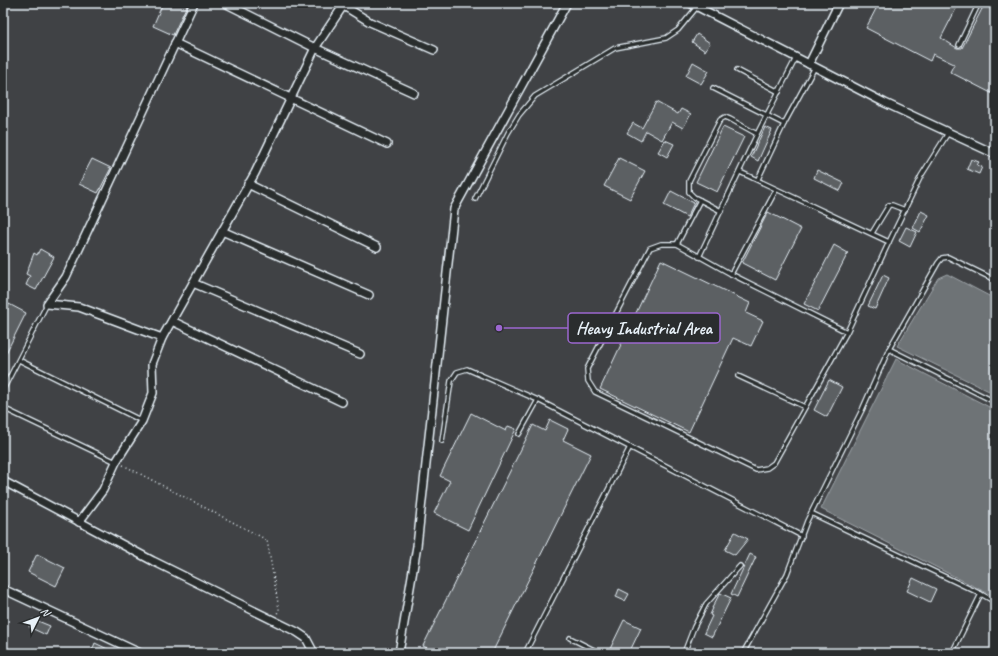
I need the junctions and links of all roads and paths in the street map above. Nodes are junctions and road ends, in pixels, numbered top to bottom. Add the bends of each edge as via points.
1 (194, 3) edge
2 (225, 3) edge
3 (567, 3) edge
4 (690, 3) edge
5 (839, 3) edge
6 (979, 3) edge
7 (343, 4) edge
8 (697, 7) junction
9 (175, 43) junction
10 (959, 45) dead end
11 (315, 48) junction
12 (434, 50) dead end
13 (796, 58) junction
14 (812, 66) junction
15 (737, 70) dead end
16 (713, 88) dead end
17 (779, 92) junction
18 (414, 93) dead end
19 (290, 97) junction
20 (767, 115) junction
21 (784, 124) junction
22 (948, 133) junction
23 (757, 134) junction
24 (387, 144) dead end
25 (995, 154) edge
26 (740, 172) junction
27 (758, 180) junction
28 (248, 184) junction
29 (776, 190) junction
30 (475, 199) dead end
31 (700, 200) junction
32 (905, 210) junction
33 (721, 211) junction
34 (222, 231) junction
35 (872, 233) junction
36 (889, 242) junction
37 (677, 244) junction
38 (377, 247) dead end
39 (699, 257) junction
40 (731, 274) junction
41 (995, 280) edge
42 (193, 283) junction
43 (369, 295) dead end
44 (47, 304) junction
45 (172, 321) junction
46 (846, 332) junction
47 (162, 338) junction
48 (889, 349) junction
49 (360, 354) dead end
50 (19, 360) junction
51 (738, 376) dead end
52 (3, 390) edge
53 (538, 400) junction
54 (342, 402) dead end
55 (995, 402) edge
56 (805, 407) junction
57 (3, 408) edge
58 (142, 421) junction
59 (519, 434) dead end
60 (442, 441) dead end
61 (630, 447) junction
62 (116, 462) junction
63 (3, 481) edge
64 (811, 513) junction
65 (80, 522) junction
66 (802, 536) junction
67 (740, 566) dead end
68 (3, 589) edge
69 (981, 594) junction
70 (995, 602) edge
71 (275, 621) junction
72 (570, 638) dead end
73 (140, 653) edge
74 (314, 653) edge
75 (399, 653) edge
76 (525, 653) edge
77 (600, 653) edge
78 (684, 653) edge
79 (743, 653) edge
80 (952, 653) edge

1 - 9 street
2 - 11 street
3 - 75 street via 454,209 417,546
4 - 8 street
5 - 14 street
6 - 10 lane
7 - 11 street
7 - 12 street via 370,22
8 - 13 street
8 - 30 lane via 678,30 666,38 615,48 535,96 508,133
9 - 19 street
9 - 44 street via 66,277
11 - 18 street
11 - 19 street
13 - 14 street
13 - 17 lane
14 - 21 lane
14 - 22 street
15 - 17 lane
16 - 20 lane
17 - 20 lane
19 - 24 street
19 - 28 street
20 - 21 lane
20 - 23 lane
21 - 27 lane
22 - 25 street
22 - 32 lane via 921,176
23 - 26 lane
23 - 31 lane via 725,117 720,120 689,181 689,192
26 - 27 lane
26 - 33 lane
27 - 29 lane
28 - 34 street
28 - 38 street
29 - 35 lane
29 - 40 lane
31 - 33 lane
31 - 37 lane
32 - 35 lane via 889,205
32 - 36 lane
33 - 39 lane
34 - 42 street
34 - 43 street
35 - 36 lane
36 - 46 lane
37 - 39 lane
37 - 56 lane via 660,244 650,248 587,369 588,381 595,392 756,470 774,464
39 - 40 lane
40 - 46 lane
41 - 48 lane via 948,257 942,258
42 - 45 street
42 - 49 street
44 - 47 street via 79,307
44 - 50 lane
45 - 47 street
45 - 54 street
46 - 56 lane
47 - 58 street via 152,364 153,393
48 - 55 lane
48 - 64 lane
50 - 52 lane
50 - 58 lane
51 - 56 lane
53 - 59 lane
53 - 60 lane via 467,369 457,372 451,381
53 - 61 lane
57 - 62 lane
58 - 62 street
61 - 66 lane
61 - 76 lane
62 - 65 street via 102,490
62 - 71 path via 267,540 278,609
63 - 65 street
64 - 66 lane
64 - 69 lane
65 - 71 street
66 - 79 lane via 787,574
67 - 78 lane via 706,604
68 - 73 street
69 - 70 lane
69 - 80 lane
71 - 74 street via 306,638
72 - 77 lane

